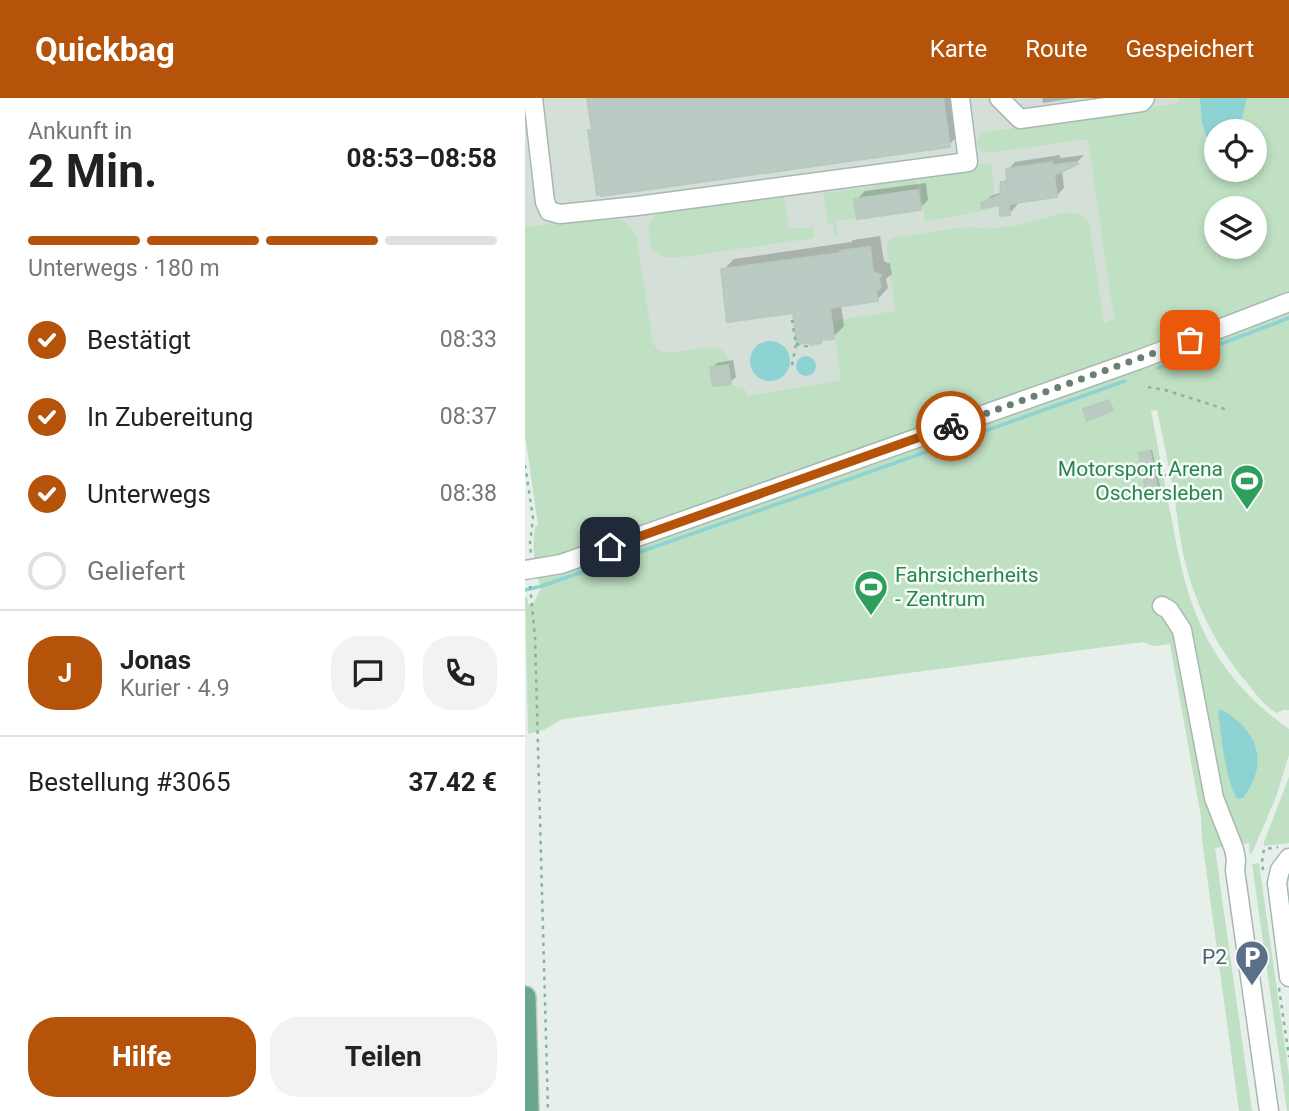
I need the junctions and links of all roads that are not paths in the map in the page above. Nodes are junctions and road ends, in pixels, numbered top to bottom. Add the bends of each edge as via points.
1 (533, 98) edge
2 (960, 98) edge
3 (999, 98) edge
4 (1145, 98) edge
5 (1289, 302) edge
6 (529, 573) edge
7 (1162, 606) dead end
8 (1289, 858) edge
9 (1289, 977) edge
10 (525, 997) edge
11 (528, 1111) edge
12 (1269, 1111) edge

1 - 2 lane via 545,202 549,211 560,214 968,162
3 - 4 lane via 1020,119 1143,102
5 - 6 lane via 1138,360
7 - 12 lane via 1182,630 1214,798 1234,849
8 - 9 lane via 1276,883
10 - 11 main road

